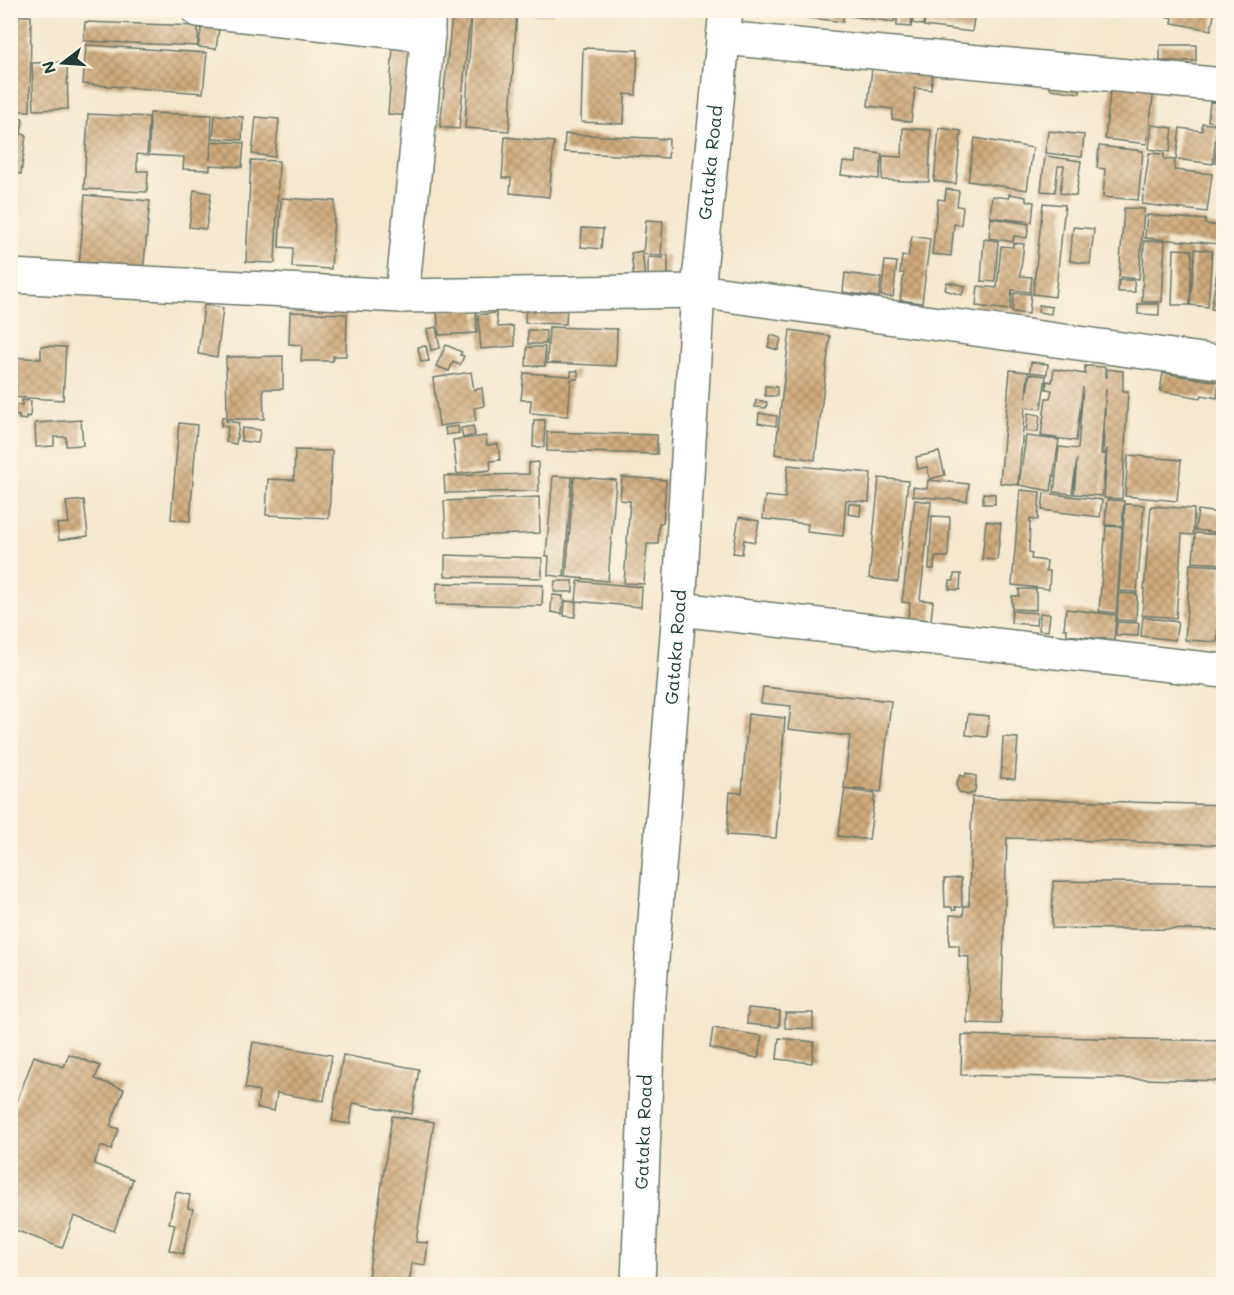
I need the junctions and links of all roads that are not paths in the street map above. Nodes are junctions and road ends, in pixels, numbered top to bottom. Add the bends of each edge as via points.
1 (198, 10) edge
2 (428, 23) edge
3 (725, 24) edge
4 (1224, 85) edge
5 (10, 276) edge
6 (698, 291) junction
7 (402, 296) junction
8 (1224, 363) edge
9 (678, 609) junction
10 (1224, 671) edge
11 (638, 1284) edge

1 - 2 street
2 - 7 street
3 - 4 street
3 - 6 street, Gataka Road
5 - 7 street
6 - 7 street
6 - 8 street
6 - 9 street, Gataka Road
9 - 10 street
9 - 11 street, Gataka Road via 649,998

